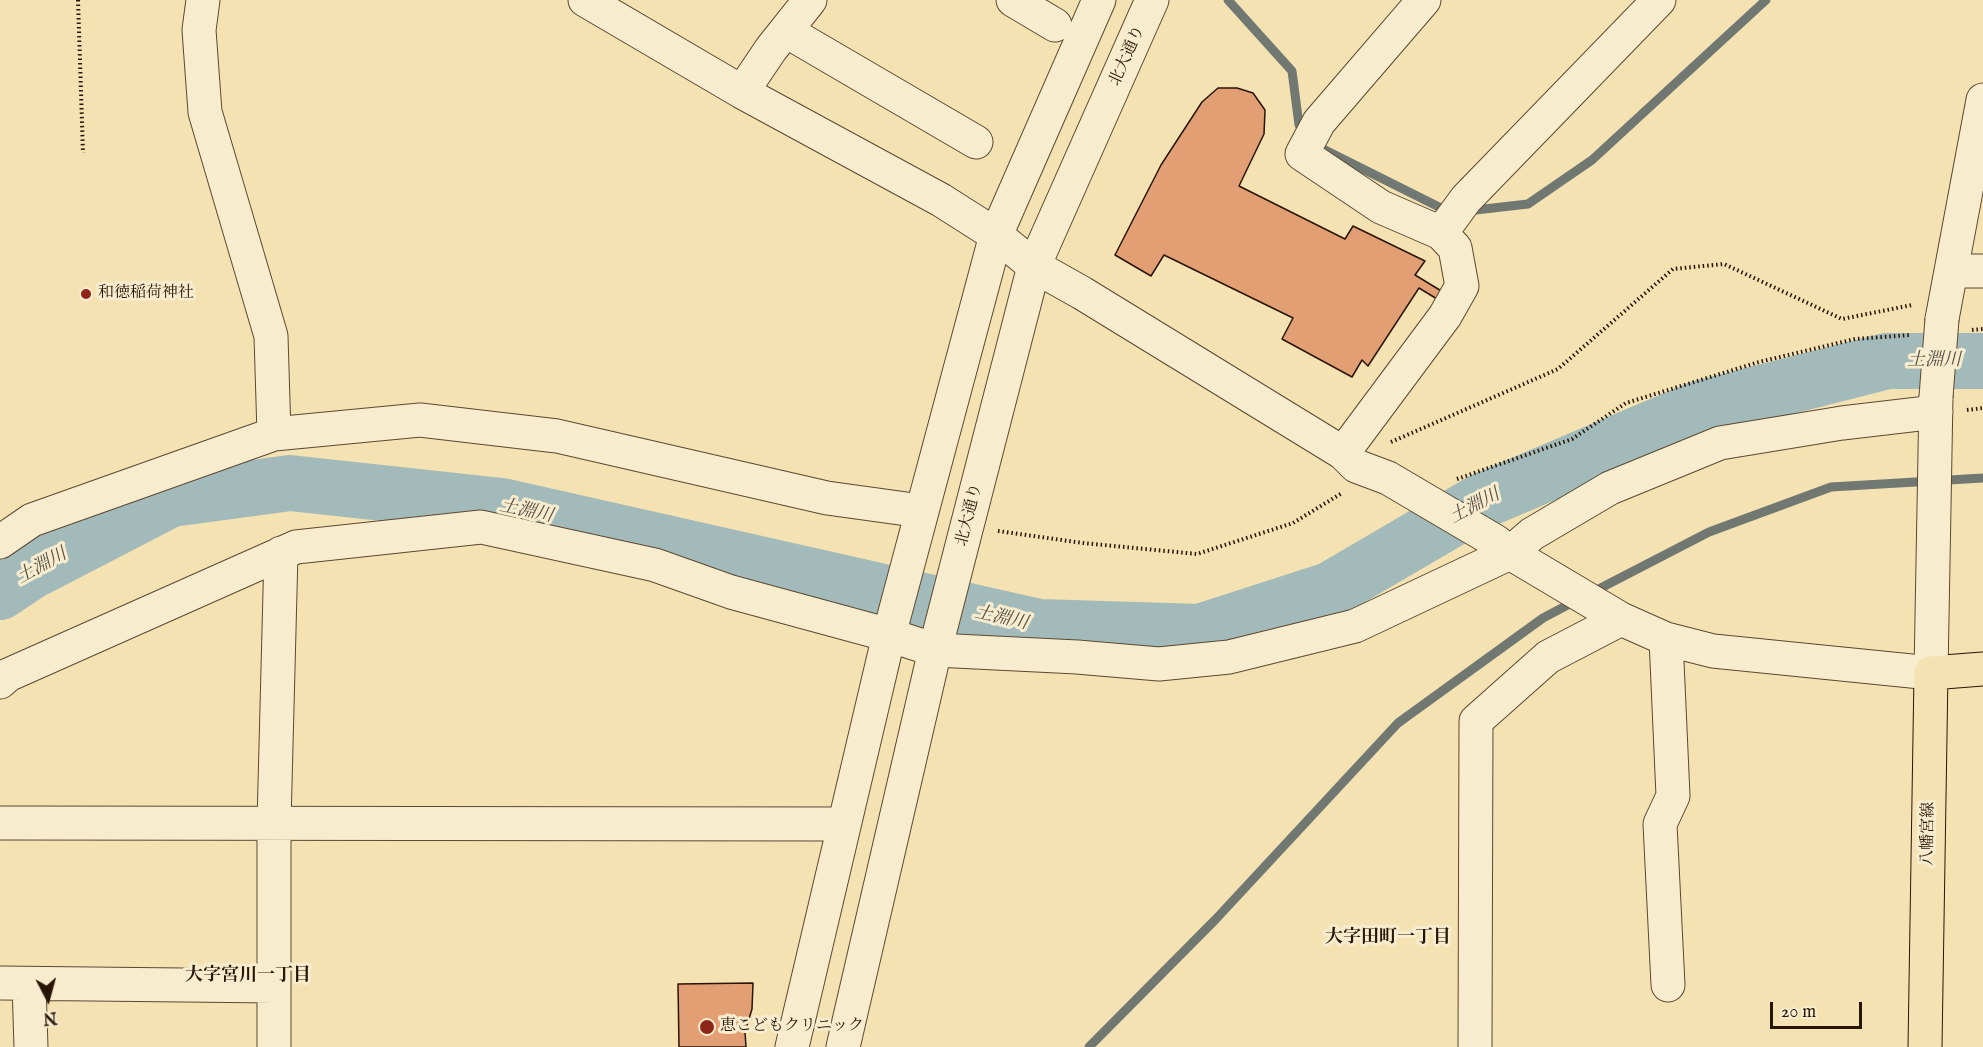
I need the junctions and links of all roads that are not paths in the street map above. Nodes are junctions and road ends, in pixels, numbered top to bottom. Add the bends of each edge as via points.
1 (203, 0) edge
2 (585, 0) edge
3 (810, 0) edge
4 (1013, 0) edge
5 (1099, 0) edge
6 (1152, 0) edge
7 (1424, 0) edge
8 (1659, 0) edge
9 (1054, 25) dead end
10 (786, 31) junction
11 (742, 92) junction
12 (1983, 100) edge
13 (976, 142) dead end
14 (1453, 216) junction
15 (996, 235) junction
16 (1034, 266) junction
17 (1983, 271) edge
18 (1953, 304) junction
19 (1936, 404) junction
20 (274, 434) junction
21 (1349, 460) junction
22 (919, 518) junction
23 (0, 542) edge
24 (1502, 547) junction
25 (281, 553) junction
26 (1621, 619) junction
27 (891, 630) junction
28 (1666, 639) junction
29 (937, 643) junction
30 (1983, 669) edge
31 (1931, 673) junction
32 (0, 682) edge
33 (0, 823) edge
34 (274, 823) junction
35 (843, 824) junction
36 (14, 984) edge
37 (1668, 985) dead end
38 (274, 987) junction
39 (31, 1047) edge
40 (274, 1047) edge
41 (792, 1047) edge
42 (843, 1047) edge
43 (1475, 1047) edge
44 (1925, 1047) edge

1 - 20 street via 199,30 205,112 271,336
2 - 11 street
3 - 10 street
4 - 9 street
5 - 15 street
6 - 16 street, 北大通り
7 - 14 street via 1319,122 1302,154 1381,207
8 - 14 street
10 - 11 street
10 - 13 street
11 - 15 street via 940,200
12 - 18 street
14 - 21 street via 1462,286
15 - 16 street
15 - 22 street
16 - 21 street via 1082,292
16 - 29 street, 北大通り via 979,532
17 - 18 street
18 - 19 street, bridge
19 - 24 street via 1720,442 1610,488
19 - 31 street
20 - 22 street via 420,420 557,436
20 - 23 street via 32,520
21 - 24 street via 1388,478
22 - 27 street
24 - 26 street
24 - 29 street via 1354,626 1229,657 1159,664
25 - 27 street via 296,547 481,527 655,565 731,592
25 - 32 street via 8,675
25 - 34 street
26 - 28 street
26 - 43 street via 1548,657 1476,721
27 - 29 street
27 - 35 street
28 - 31 street via 1713,651
28 - 37 street via 1673,796 1660,825
29 - 42 street, 北大通り
30 - 31 main road
31 - 44 main road, 八幡宮線
33 - 34 street
34 - 35 street
34 - 38 street
35 - 41 street
36 - 38 street
36 - 39 street
38 - 40 street

